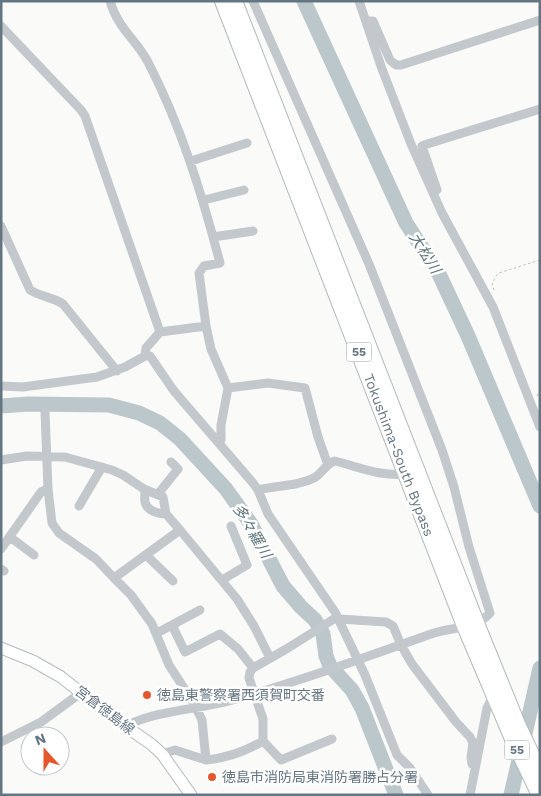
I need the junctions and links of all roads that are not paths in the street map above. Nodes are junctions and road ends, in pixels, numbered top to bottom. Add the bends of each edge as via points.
1 (110, 1) edge
2 (222, 1) edge
3 (235, 1) edge
4 (253, 1) edge
5 (359, 1) edge
6 (540, 20) edge
7 (366, 21) junction
8 (1, 26) edge
9 (540, 109) edge
10 (247, 143) dead end
11 (191, 161) junction
12 (244, 190) dead end
13 (433, 193) junction
14 (204, 200) junction
15 (1, 226) edge
16 (253, 231) dead end
17 (213, 237) junction
18 (206, 326) junction
19 (160, 332) junction
20 (144, 356) junction
21 (117, 371) junction
22 (1, 386) edge
23 (228, 388) junction
24 (46, 412) dead end
25 (540, 427) edge
26 (220, 444) junction
27 (47, 456) junction
28 (1, 460) edge
29 (171, 462) dead end
30 (328, 465) junction
31 (102, 467) junction
32 (406, 474) junction
33 (48, 489) junction
34 (144, 489) junction
35 (258, 490) junction
36 (158, 494) junction
37 (80, 506) dead end
38 (166, 514) junction
39 (231, 526) dead end
40 (180, 530) junction
41 (10, 537) junction
42 (1, 549) edge
43 (34, 555) dead end
44 (146, 555) junction
45 (114, 578) junction
46 (222, 580) junction
47 (173, 581) dead end
48 (200, 610) dead end
49 (338, 618) junction
50 (470, 625) junction
51 (172, 626) junction
52 (157, 633) junction
53 (401, 645) junction
54 (1, 648) edge
55 (270, 658) junction
56 (358, 659) junction
57 (253, 668) junction
58 (82, 692) junction
59 (254, 694) junction
60 (495, 700) junction
61 (196, 708) junction
62 (126, 726) junction
63 (332, 739) dead end
64 (263, 741) junction
65 (1, 742) edge
66 (162, 754) junction
67 (206, 760) junction
68 (475, 765) junction
69 (540, 771) edge
70 (190, 795) edge
71 (428, 795) edge
72 (470, 795) edge
73 (539, 795) edge

1 - 11 street via 119,24 147,61
2 - 32 highway, Tokushima-South Bypass / 55
3 - 50 highway, Tokushima-South Bypass / 55
4 - 50 street via 365,255 442,450 490,613
5 - 7 street
6 - 7 street via 401,65 390,60 373,21
7 - 13 street via 382,69
8 - 19 street via 85,116
9 - 13 street via 422,146 437,190
10 - 11 street
11 - 14 street
12 - 14 street
13 - 25 street via 493,307
14 - 17 street
15 - 21 street via 30,290 63,304
16 - 17 street
17 - 18 street via 220,263 204,266 199,272
18 - 19 street
18 - 23 street via 211,349
19 - 20 street via 146,348
20 - 21 street
20 - 26 street via 150,356 174,391
21 - 22 street via 97,377 23,387
23 - 26 street
23 - 30 street via 268,383 305,388
24 - 27 street
26 - 35 street
27 - 28 street
27 - 31 street via 65,457
27 - 33 street
29 - 36 street via 178,469
30 - 32 street via 335,461 363,470
30 - 35 street via 323,472 304,482
31 - 34 street via 123,475
31 - 37 street
32 - 50 highway, Tokushima-South Bypass / 55
33 - 41 street via 41,492
33 - 45 street via 55,529 96,559
34 - 36 street
34 - 38 street via 146,505
35 - 49 street via 268,514
36 - 38 street via 165,502
38 - 40 street
39 - 46 street via 247,564
40 - 44 street
40 - 46 street
41 - 42 street
41 - 43 street
44 - 45 street
44 - 47 street
45 - 52 street via 136,600
46 - 55 street via 246,612
48 - 51 street
49 - 53 street via 391,624
49 - 55 street
49 - 56 street
50 - 53 street
50 - 60 highway, Tokushima-South Bypass / 55
50 - 69 highway, Tokushima-South Bypass / 55 via 500,681
51 - 52 street
51 - 57 street via 186,652 220,634
52 - 61 street via 169,665
53 - 56 street
53 - 68 street via 412,664 470,737 473,743 472,764
54 - 58 main road, 宮倉徳島線 via 32,661
55 - 57 street
56 - 59 street
56 - 71 street via 397,755
57 - 59 street via 249,678
58 - 62 main road, 宮倉徳島線
58 - 65 street via 40,722
59 - 61 street
59 - 64 street via 263,719
60 - 68 street via 486,708
60 - 73 highway, Tokushima-South Bypass / 55
61 - 62 street via 140,719
61 - 67 street via 202,720
62 - 66 main road, 宮倉徳島線
63 - 64 street via 281,760
64 - 67 street via 232,756
66 - 67 street via 175,750
66 - 70 main road, 宮倉徳島線
68 - 72 street

